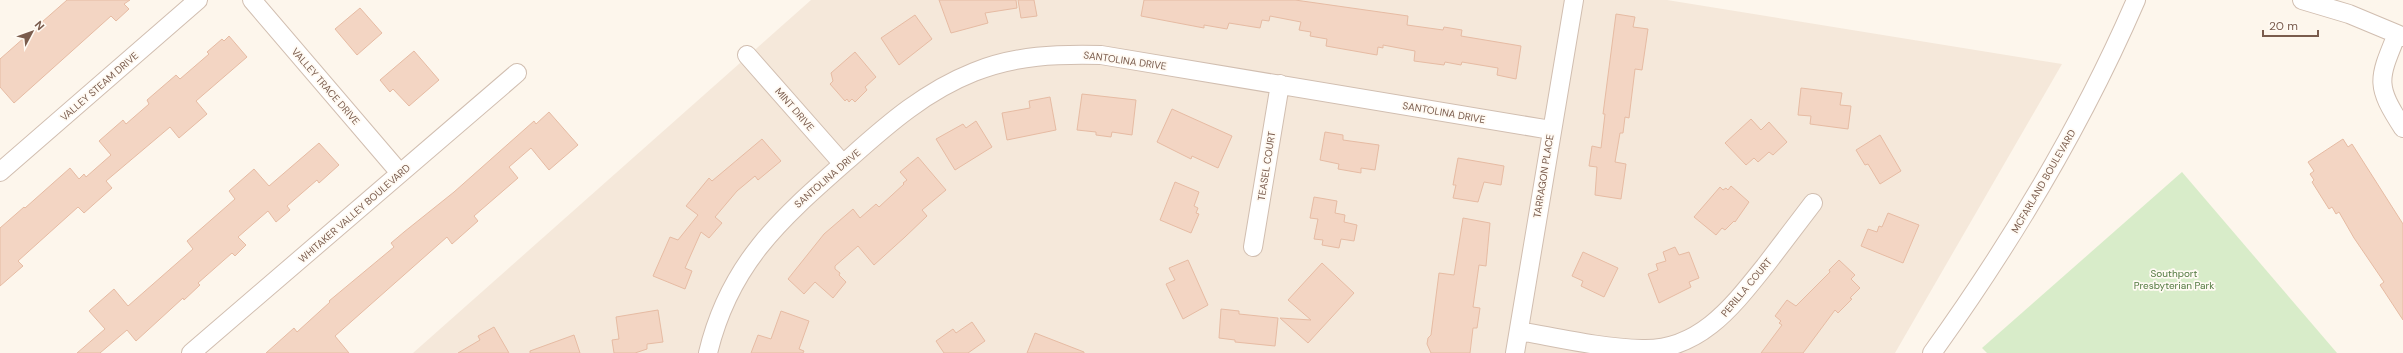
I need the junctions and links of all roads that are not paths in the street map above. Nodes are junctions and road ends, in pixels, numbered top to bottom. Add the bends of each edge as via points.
1 (198, 0) edge
2 (252, 0) edge
3 (1574, 0) edge
4 (2136, 0) edge
5 (2302, 0) edge
6 (2400, 35) edge
7 (747, 55) dead end
8 (516, 73) dead end
9 (1280, 84) junction
10 (2403, 128) edge
11 (1551, 130) junction
12 (843, 164) junction
13 (0, 172) edge
14 (400, 173) junction
15 (1813, 203) dead end
16 (1253, 247) dead end
17 (1519, 331) junction
18 (191, 353) edge
19 (708, 353) edge
20 (1515, 353) edge
21 (1932, 353) edge

1 - 13 street, VALLEY STEAM DRIVE
2 - 14 street, VALLEY TRACE DRIVE
3 - 11 street, TARRAGON PLACE
4 - 21 street, MCFARLAND BOULEVARD via 2096,85 2044,181 2000,255
5 - 6 street via 2350,14
6 - 10 street via 2384,66 2381,88 2386,102
7 - 12 street, MINT DRIVE
8 - 14 street, WHITAKER VALLEY BOULEVARD
9 - 11 street, SANTOLINA DRIVE
9 - 12 street, SANTOLINA DRIVE via 1102,55 1059,53 1025,58 975,71 930,94 898,116
9 - 16 street, TEASEL COURT
11 - 17 street, TARRAGON PLACE
12 - 19 street, SANTOLINA DRIVE via 781,220 756,249 727,296 714,328
14 - 18 street, WHITAKER VALLEY BOULEVARD
15 - 17 street, PERILLA COURT via 1727,313 1688,339 1659,348 1625,348
17 - 20 street, TARRAGON PLACE

